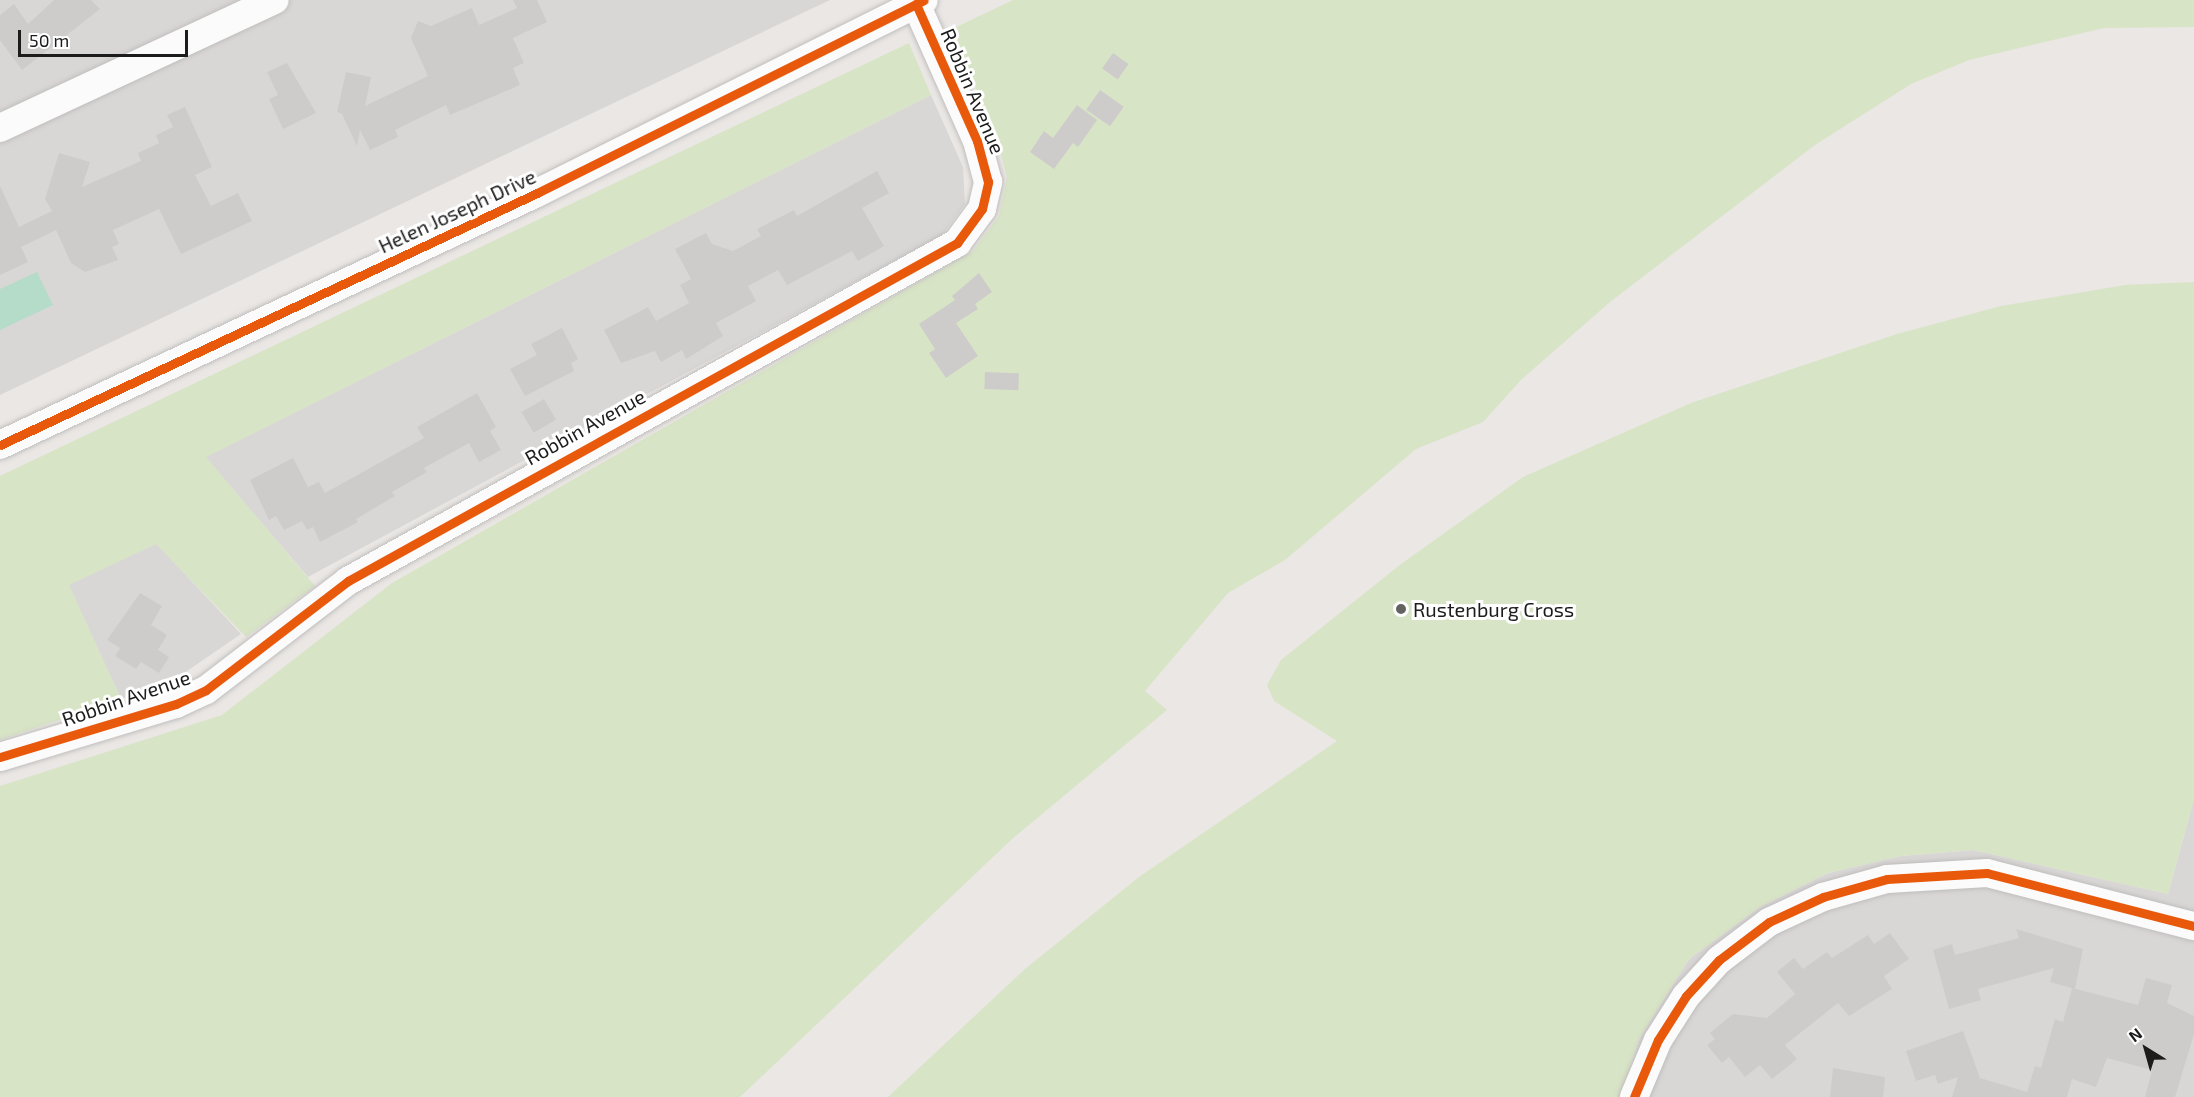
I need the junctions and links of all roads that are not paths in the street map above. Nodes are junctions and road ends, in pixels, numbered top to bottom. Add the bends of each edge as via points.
1 (275, 0) edge
2 (920, 2) edge
3 (0, 128) edge
4 (0, 446) edge
5 (0, 757) edge
6 (2194, 926) edge
7 (1634, 1097) edge

1 - 3 street
2 - 4 street, Helen Joseph Drive via 537,194
2 - 5 street, Robbin Avenue via 977,141 988,182 982,209 957,243 348,581 206,690 155,711
6 - 7 street via 1987,873 1887,879 1823,897 1768,921 1719,960 1686,996 1669,1022

